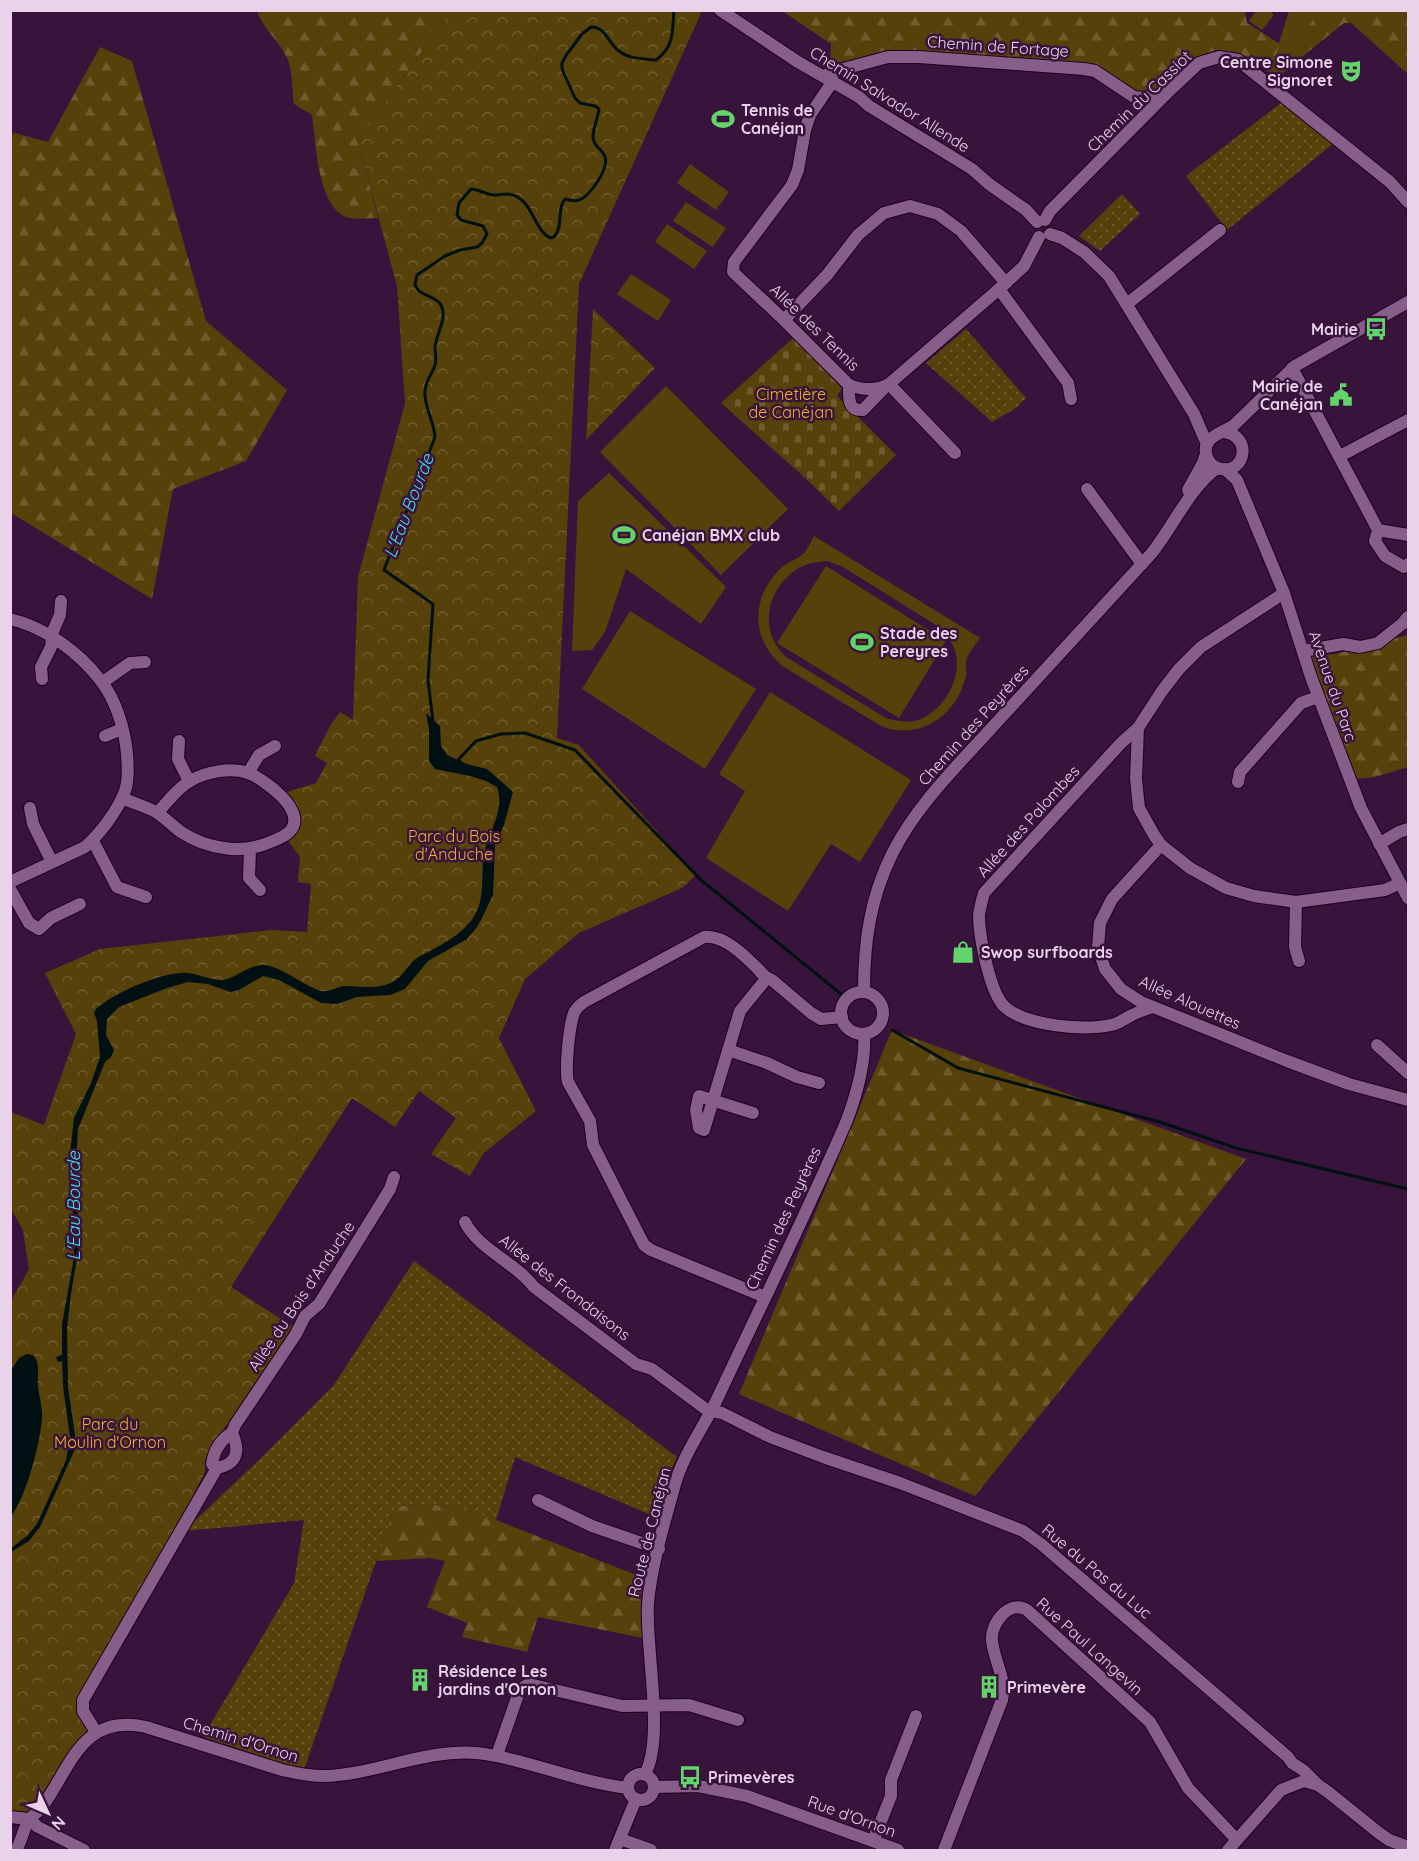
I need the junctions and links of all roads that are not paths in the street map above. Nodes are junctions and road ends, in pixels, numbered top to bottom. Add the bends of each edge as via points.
1 (720, 10) edge
2 (829, 78) junction
3 (1165, 95) junction
4 (1408, 202) edge
5 (1041, 221) junction
6 (1220, 230) dead end
7 (1045, 236) junction
8 (1003, 286) junction
9 (1408, 302) edge
10 (1127, 304) junction
11 (784, 320) junction
12 (1292, 368) junction
13 (849, 385) junction
14 (887, 386) junction
15 (1071, 399) dead end
16 (1259, 402) junction
17 (1194, 414) junction
18 (1408, 420) edge
19 (1222, 432) junction
20 (1240, 440) junction
21 (1206, 449) junction
22 (955, 453) dead end
23 (1340, 456) junction
24 (1240, 461) junction
25 (1221, 469) junction
26 (1237, 480) junction
27 (1087, 489) dead end
28 (1177, 516) junction
29 (1378, 530) junction
30 (1408, 535) edge
31 (1142, 564) junction
32 (1408, 564) edge
33 (1284, 593) junction
34 (61, 601) dead end
35 (1408, 617) edge
36 (10, 619) edge
37 (53, 638) junction
38 (1303, 651) junction
39 (145, 662) dead end
40 (42, 679) dead end
41 (103, 682) junction
42 (1318, 697) junction
43 (1138, 728) junction
44 (122, 729) junction
45 (105, 736) dead end
46 (179, 741) dead end
47 (275, 746) dead end
48 (248, 773) junction
49 (189, 781) junction
50 (1238, 782) dead end
51 (122, 798) junction
52 (30, 808) dead end
53 (158, 813) junction
54 (1408, 829) edge
55 (93, 841) junction
56 (1161, 844) junction
57 (1379, 844) junction
58 (250, 848) junction
59 (52, 862) junction
60 (10, 882) edge
61 (1400, 883) junction
62 (10, 889) edge
63 (260, 890) dead end
64 (146, 897) dead end
65 (1408, 898) edge
66 (1296, 902) junction
67 (80, 904) dead end
68 (1299, 961) dead end
69 (766, 979) junction
70 (864, 991) junction
71 (1153, 1006) junction
72 (842, 1017) junction
73 (864, 1034) junction
74 (1377, 1044) dead end
75 (728, 1050) junction
76 (1408, 1073) edge
77 (819, 1083) dead end
78 (1408, 1100) edge
79 (753, 1113) dead end
80 (394, 1177) dead end
81 (465, 1222) dead end
82 (765, 1297) junction
83 (711, 1411) junction
84 (232, 1433) junction
85 (217, 1468) junction
86 (538, 1500) dead end
87 (659, 1549) junction
88 (653, 1706) junction
89 (916, 1716) dead end
90 (738, 1720) dead end
91 (96, 1732) junction
92 (497, 1755) junction
93 (1292, 1763) junction
94 (645, 1774) junction
95 (1318, 1785) junction
96 (1291, 1786) junction
97 (654, 1787) junction
98 (628, 1788) junction
99 (636, 1799) junction
100 (10, 1817) edge
101 (29, 1819) junction
102 (873, 1840) junction
103 (1237, 1840) junction
104 (618, 1845) edge
105 (1408, 1847) edge
106 (16, 1851) edge
107 (84, 1851) edge
108 (651, 1851) edge
109 (898, 1851) edge
110 (944, 1851) edge
111 (1228, 1851) edge

1 - 2 street, Chemin Salvador Allende
2 - 3 street, Chemin de Fortage via 832,72 888,57 919,57 1084,69 1104,76 1134,97
2 - 5 street, Chemin Salvador Allende via 972,169
2 - 11 street, Allée des Tennis via 810,115 792,185 734,262 733,272
3 - 4 street, Chemin du Cassiot via 1207,59 1238,60 1390,182
3 - 5 street, Chemin du Cassiot
5 - 7 street via 1051,225
6 - 10 street via 1195,257
7 - 8 street via 1024,266
7 - 10 street via 1062,238 1091,258 1110,276
8 - 11 street via 962,231 938,214 910,206 884,213 858,235
8 - 14 street
8 - 15 street via 1068,383
9 - 12 street
10 - 17 street
11 - 13 street, Allée des Tennis
12 - 16 street
12 - 23 street
13 - 14 street, Allée des Tennis via 861,389
13 - 14 street via 850,404 859,411
14 - 22 street
16 - 19 street
16 - 20 street via 1242,429
17 - 19 street
17 - 21 street
18 - 23 street
19 - 20 street
19 - 21 street via 1212,436
20 - 24 street
21 - 25 street via 1212,465
21 - 28 street, Chemin des Peyrères
23 - 29 street
24 - 25 street
24 - 26 street
25 - 26 street, Avenue du Parc
25 - 28 street, Chemin des Peyrères via 1207,475
26 - 33 street, Avenue du Parc
27 - 31 street
28 - 31 street, Chemin des Peyrères
29 - 30 street
29 - 32 street via 1375,541 1385,556 1404,567
31 - 70 street, Chemin des Peyrères via 977,744 914,819 892,854 869,918
33 - 38 street, Avenue du Parc
33 - 43 street, Allée des Palombes via 1201,647 1179,669
34 - 37 street
35 - 38 street via 1378,643
36 - 37 street
37 - 40 street via 41,667
37 - 41 street
38 - 42 street, Avenue du Parc
39 - 41 street via 130,663
41 - 44 street
42 - 50 street via 1301,703 1240,771
42 - 57 street, Avenue du Parc
43 - 56 street via 1139,808
43 - 71 street, Allée des Palombes via 984,893 979,913 980,938 999,999 1013,1012 1048,1024 1094,1028 1114,1025
44 - 45 street
44 - 51 street via 128,779
46 - 49 street via 178,759
47 - 48 street via 259,755
48 - 49 street via 214,772
48 - 58 street via 275,789 290,807 294,820 290,832
49 - 53 street
51 - 53 street
51 - 55 street
52 - 59 street via 33,824
53 - 58 street via 197,840 225,848
54 - 57 street
55 - 59 street
55 - 64 street via 117,887
56 - 66 street via 1190,868 1226,888
56 - 71 street, Allée Alouettes via 1112,899 1100,923 1098,947 1105,969 1121,988
57 - 61 street, Avenue du Parc
58 - 63 street via 249,878
59 - 60 street
61 - 65 street, Avenue du Parc
61 - 66 street via 1385,890
62 - 67 street via 29,923 39,929 51,918
66 - 68 street via 1295,947
69 - 72 street via 821,1019
69 - 75 street via 740,1011
69 - 82 street via 727,942 704,937 580,1005 573,1015 567,1077 590,1121 593,1145 644,1245
70 - 72 street via 846,999
70 - 73 street via 877,996 883,1017 877,1028
71 - 78 street, Allée Alouettes via 1348,1084
72 - 73 street via 848,1028
73 - 82 street, Chemin des Peyrères via 860,1076 848,1120
74 - 76 street
75 - 77 street
75 - 79 street via 713,1101
80 - 84 street, Allée du Bois d'Anduche via 319,1304 305,1317
81 - 83 street, Allée des Frondaisons via 471,1234 534,1287 636,1364 652,1369
82 - 83 street, Chemin des Peyrères
83 - 87 street, Route de Canéjan via 674,1485
83 - 93 street, Rue du Pas du Luc via 770,1437 1023,1531
84 - 85 street, Allée du Bois d'Anduche via 214,1454 212,1464
84 - 85 street via 238,1450 230,1463
85 - 91 street via 83,1700 83,1711
86 - 87 street via 592,1526
87 - 88 street, Route de Canéjan via 648,1604
88 - 90 street via 688,1705
88 - 92 street via 622,1706 529,1684 520,1689
88 - 94 street, Route de Canéjan via 652,1749
89 - 102 street
91 - 92 street, Chemin d'Ornon via 138,1725 282,1770 321,1776 453,1753
91 - 101 street via 71,1758 41,1808
92 - 98 street, Chemin d'Ornon
93 - 95 street, Rue du Pas du Luc
93 - 96 street
94 - 97 street via 653,1780
94 - 98 street via 633,1776
95 - 96 street via 1304,1781
95 - 105 street, Rue du Pas du Luc via 1389,1840
96 - 103 street via 1273,1798
97 - 99 street via 648,1798
97 - 102 street, Rue d'Ornon via 698,1786 747,1796
98 - 99 street
99 - 104 street
100 - 101 street
101 - 106 street
101 - 107 street
102 - 109 street, Rue d'Ornon
103 - 110 street, Rue Paul Langevin via 1188,1788 1150,1722 1027,1610 1013,1607 993,1630 1004,1687 1002,1700
103 - 111 street
104 - 108 street

